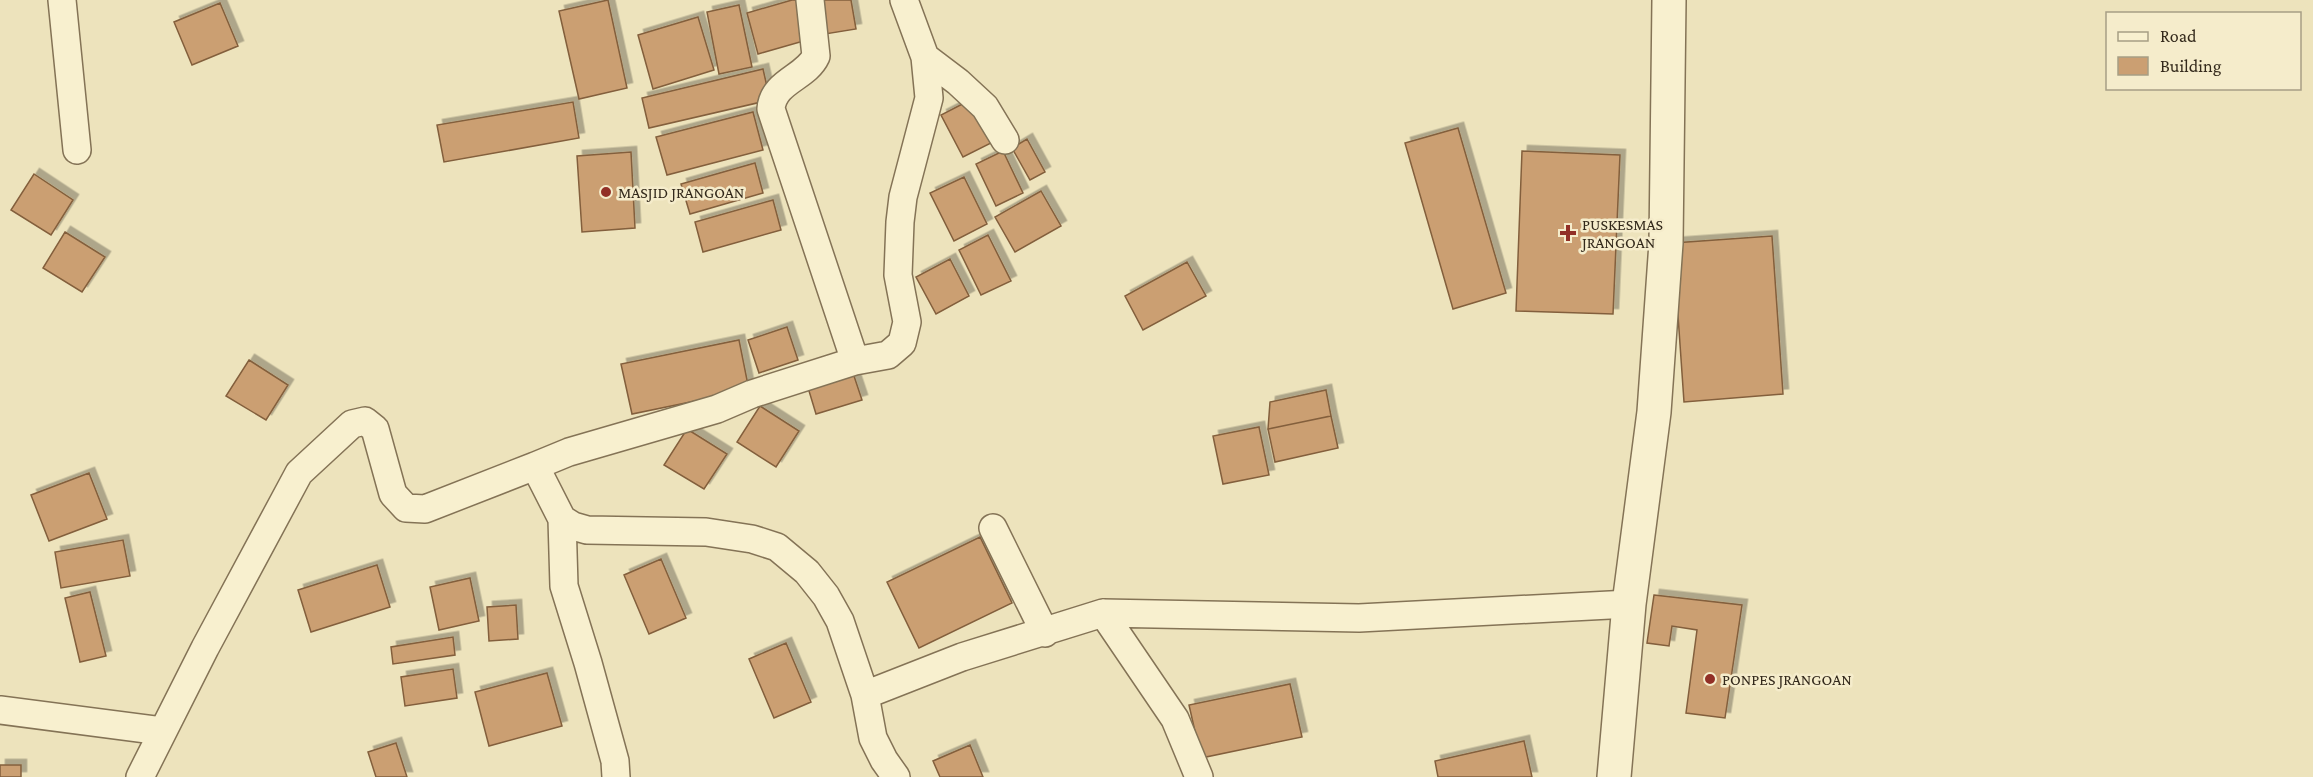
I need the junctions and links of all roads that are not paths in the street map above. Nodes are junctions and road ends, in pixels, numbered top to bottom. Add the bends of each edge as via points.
1 (63, 0) edge
2 (810, 0) edge
3 (904, 0) edge
4 (1669, 0) edge
5 (925, 57) junction
6 (1005, 140) dead end
7 (77, 150) dead end
8 (855, 361) junction
9 (535, 466) junction
10 (562, 519) junction
11 (993, 528) dead end
12 (1629, 604) junction
13 (1103, 614) junction
14 (1045, 633) junction
15 (865, 694) junction
16 (0, 710) edge
17 (162, 731) junction
18 (140, 777) edge
19 (616, 777) edge
20 (896, 777) edge
21 (1199, 777) edge
22 (1614, 777) edge

1 - 7 street
2 - 8 street via 816,56 775,94 771,109
3 - 5 street
4 - 12 street via 1666,243 1654,412
5 - 6 street via 985,107
5 - 8 street via 929,98 900,222 898,274 907,322 902,343 888,355
8 - 9 street
9 - 10 street
9 - 17 street via 425,509 406,508 393,494 375,429 365,422 352,424 299,473
10 - 15 street via 587,530 706,532 752,539 777,548 807,572 826,596 840,621
10 - 19 street via 564,586 615,761
11 - 14 street
12 - 13 street via 1359,618
12 - 22 street
13 - 14 street
13 - 21 street via 1175,719
14 - 15 street via 962,657
15 - 20 street via 873,738
16 - 17 street
17 - 18 street

